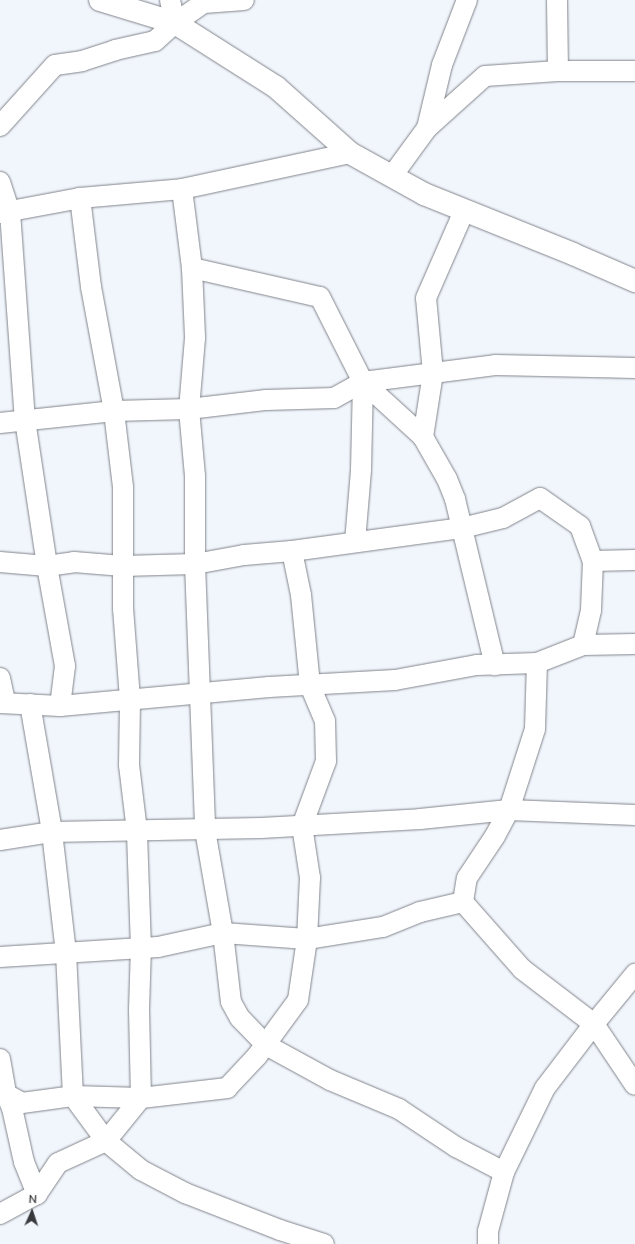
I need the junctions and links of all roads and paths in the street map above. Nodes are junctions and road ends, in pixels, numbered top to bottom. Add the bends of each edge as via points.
1 (100, 0) edge
2 (170, 0) edge
3 (244, 0) edge
4 (467, 0) edge
5 (557, 0) edge
6 (175, 23) junction
7 (558, 71) junction
8 (635, 71) edge
9 (0, 126) edge
10 (427, 128) junction
11 (350, 153) junction
12 (392, 176) junction
13 (0, 182) edge
14 (182, 189) junction
15 (80, 198) junction
16 (464, 211) junction
17 (5, 212) edge
18 (192, 268) junction
19 (635, 281) edge
20 (635, 368) edge
21 (433, 373) junction
22 (363, 382) junction
23 (189, 409) junction
24 (114, 411) junction
25 (25, 420) junction
26 (0, 423) edge
27 (423, 437) junction
28 (462, 528) junction
29 (355, 542) junction
30 (292, 551) junction
31 (593, 560) junction
32 (635, 560) edge
33 (0, 562) edge
34 (195, 564) junction
35 (47, 566) junction
36 (123, 566) junction
37 (635, 644) edge
38 (583, 645) junction
39 (537, 663) junction
40 (495, 665) junction
41 (0, 678) edge
42 (310, 685) junction
43 (201, 694) junction
44 (130, 699) junction
45 (3, 702) edge
46 (30, 704) junction
47 (60, 706) junction
48 (509, 810) junction
49 (635, 815) edge
50 (302, 826) junction
51 (205, 830) junction
52 (137, 831) junction
53 (52, 832) junction
54 (0, 840) edge
55 (463, 902) junction
56 (223, 933) junction
57 (307, 939) junction
58 (141, 948) junction
59 (66, 953) junction
60 (0, 957) edge
61 (635, 974) edge
62 (594, 1024) junction
63 (266, 1044) junction
64 (0, 1059) edge
65 (635, 1085) edge
66 (3, 1095) edge
67 (73, 1096) junction
68 (140, 1098) junction
69 (106, 1141) junction
70 (504, 1172) junction
71 (37, 1194) junction
72 (0, 1214) edge
73 (324, 1244) edge
74 (488, 1244) edge

1 - 6 street
2 - 6 street
3 - 6 street via 204,3
4 - 10 street via 442,65
5 - 7 street
6 - 9 street via 155,41 82,61 55,65
6 - 11 street via 276,87
7 - 8 street
7 - 10 street via 485,76
10 - 12 street
11 - 12 street
11 - 14 street
12 - 16 street via 424,194
13 - 17 street
14 - 15 street
14 - 18 street
15 - 17 street
15 - 24 street via 91,287
16 - 19 street
16 - 21 street via 426,298
17 - 25 street
18 - 22 street via 320,297
18 - 23 street via 195,338
20 - 21 street via 495,365
21 - 22 street
21 - 27 street
22 - 23 street via 334,398 266,400
22 - 27 street
22 - 29 street via 361,470
23 - 24 street
23 - 34 street via 195,476
24 - 25 street
24 - 36 street via 123,487
25 - 26 street
25 - 35 street
27 - 28 street via 447,479
28 - 29 street
28 - 31 street via 503,518 540,498 580,526
28 - 40 street
29 - 30 street
30 - 34 street via 244,555
30 - 42 street via 301,595
31 - 32 street
31 - 38 street via 591,610
33 - 35 street
34 - 36 street
34 - 43 street
35 - 36 street via 74,562
35 - 47 street via 65,666
36 - 44 street via 122,609
37 - 38 street
38 - 39 street
39 - 40 street
39 - 48 street via 535,729
40 - 42 street via 395,680
41 - 45 street
42 - 43 street
42 - 50 street via 325,721 326,761
43 - 44 street
43 - 51 street
44 - 47 street
44 - 52 street via 129,765
45 - 46 street
46 - 47 street
46 - 53 street
48 - 49 street
48 - 50 street via 420,819
48 - 55 street via 467,878
50 - 51 street
50 - 57 street via 310,878
51 - 52 street
51 - 56 street
52 - 53 street
52 - 58 street
53 - 54 street
53 - 59 street
55 - 57 street via 420,912 383,927
55 - 62 street via 522,969
56 - 57 street
56 - 58 street via 158,947
56 - 63 street via 231,1002 240,1018
57 - 63 street via 298,1000
58 - 59 street
58 - 68 street via 138,1010
59 - 60 street
59 - 67 street
61 - 62 street
62 - 65 street
62 - 70 street via 545,1088
63 - 68 street via 227,1088
63 - 70 street via 330,1080 399,1109 456,1147
64 - 66 street
66 - 67 street via 22,1103
66 - 71 street via 12,1108 24,1162
67 - 68 street
67 - 69 street
68 - 69 street
69 - 71 street via 58,1163
69 - 73 street via 142,1170 185,1193 280,1230
70 - 74 street via 488,1231
71 - 72 street

